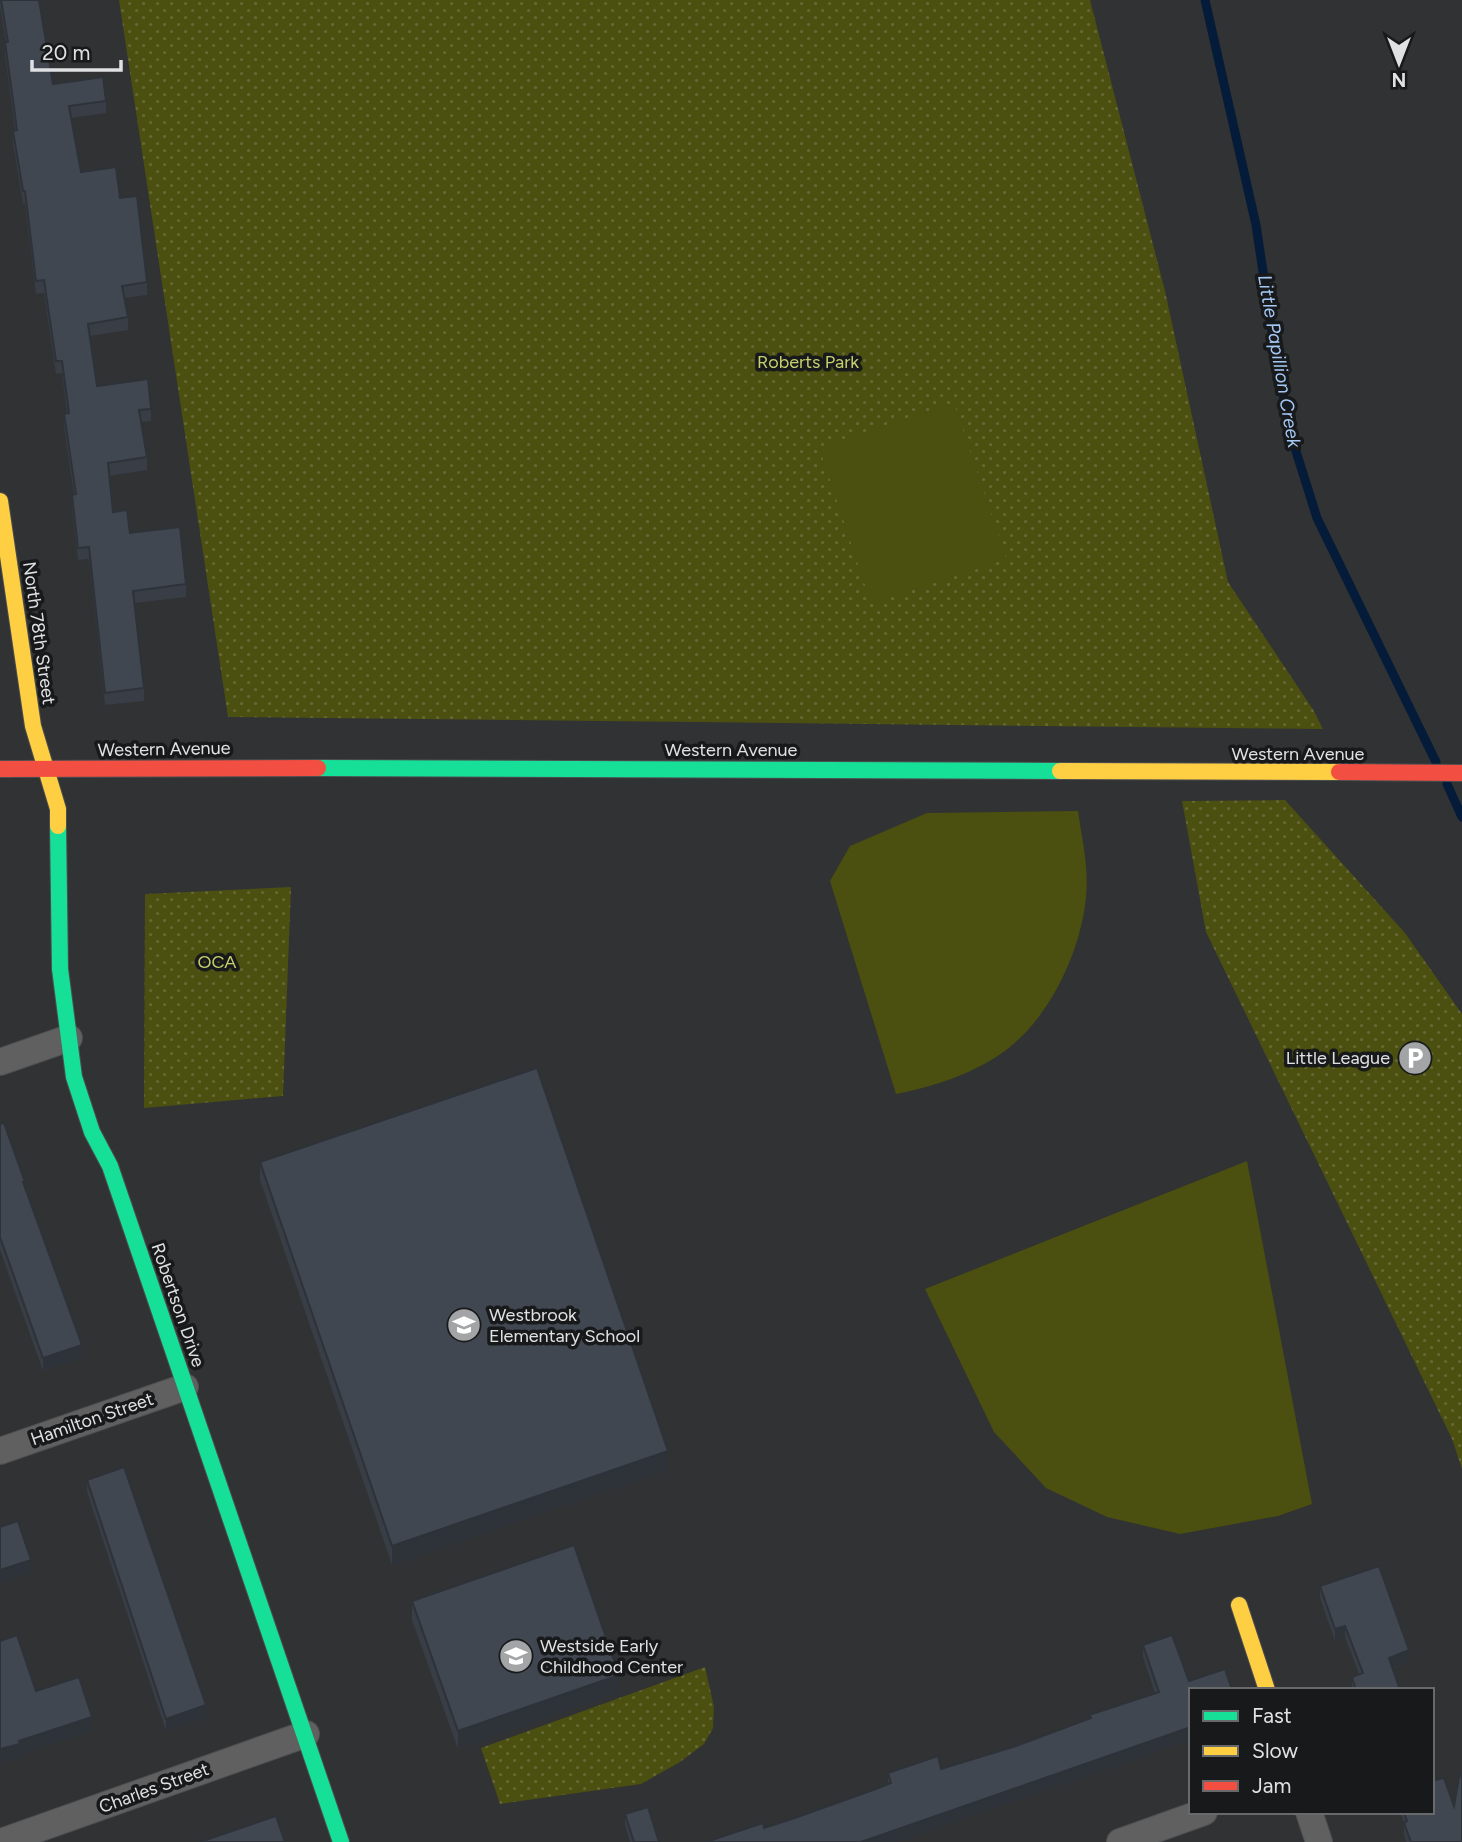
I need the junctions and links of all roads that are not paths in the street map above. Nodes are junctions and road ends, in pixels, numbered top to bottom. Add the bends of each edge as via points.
1 (0, 501) edge
2 (0, 769) edge
3 (46, 769) junction
4 (1462, 773) edge
5 (69, 1038) junction
6 (0, 1062) edge
7 (185, 1387) junction
8 (0, 1451) edge
9 (1239, 1605) dead end
10 (1267, 1688) edge
11 (306, 1734) junction
12 (1198, 1814) edge
13 (1310, 1814) edge
14 (1, 1842) edge
15 (341, 1842) edge
16 (1120, 1842) edge
17 (1320, 1842) edge

1 - 3 street, North 78th Street via 33,726
2 - 3 street, Western Avenue
3 - 4 street, Western Avenue
3 - 5 street, Robertson Drive via 58,809 60,970
5 - 6 street
5 - 7 street, Robertson Drive via 74,1077 92,1132 110,1166
7 - 8 street, Hamilton Street
7 - 11 street, Robertson Drive
9 - 10 street
11 - 14 street, Charles Street
11 - 15 street, Robertson Drive
12 - 16 street
13 - 17 street

